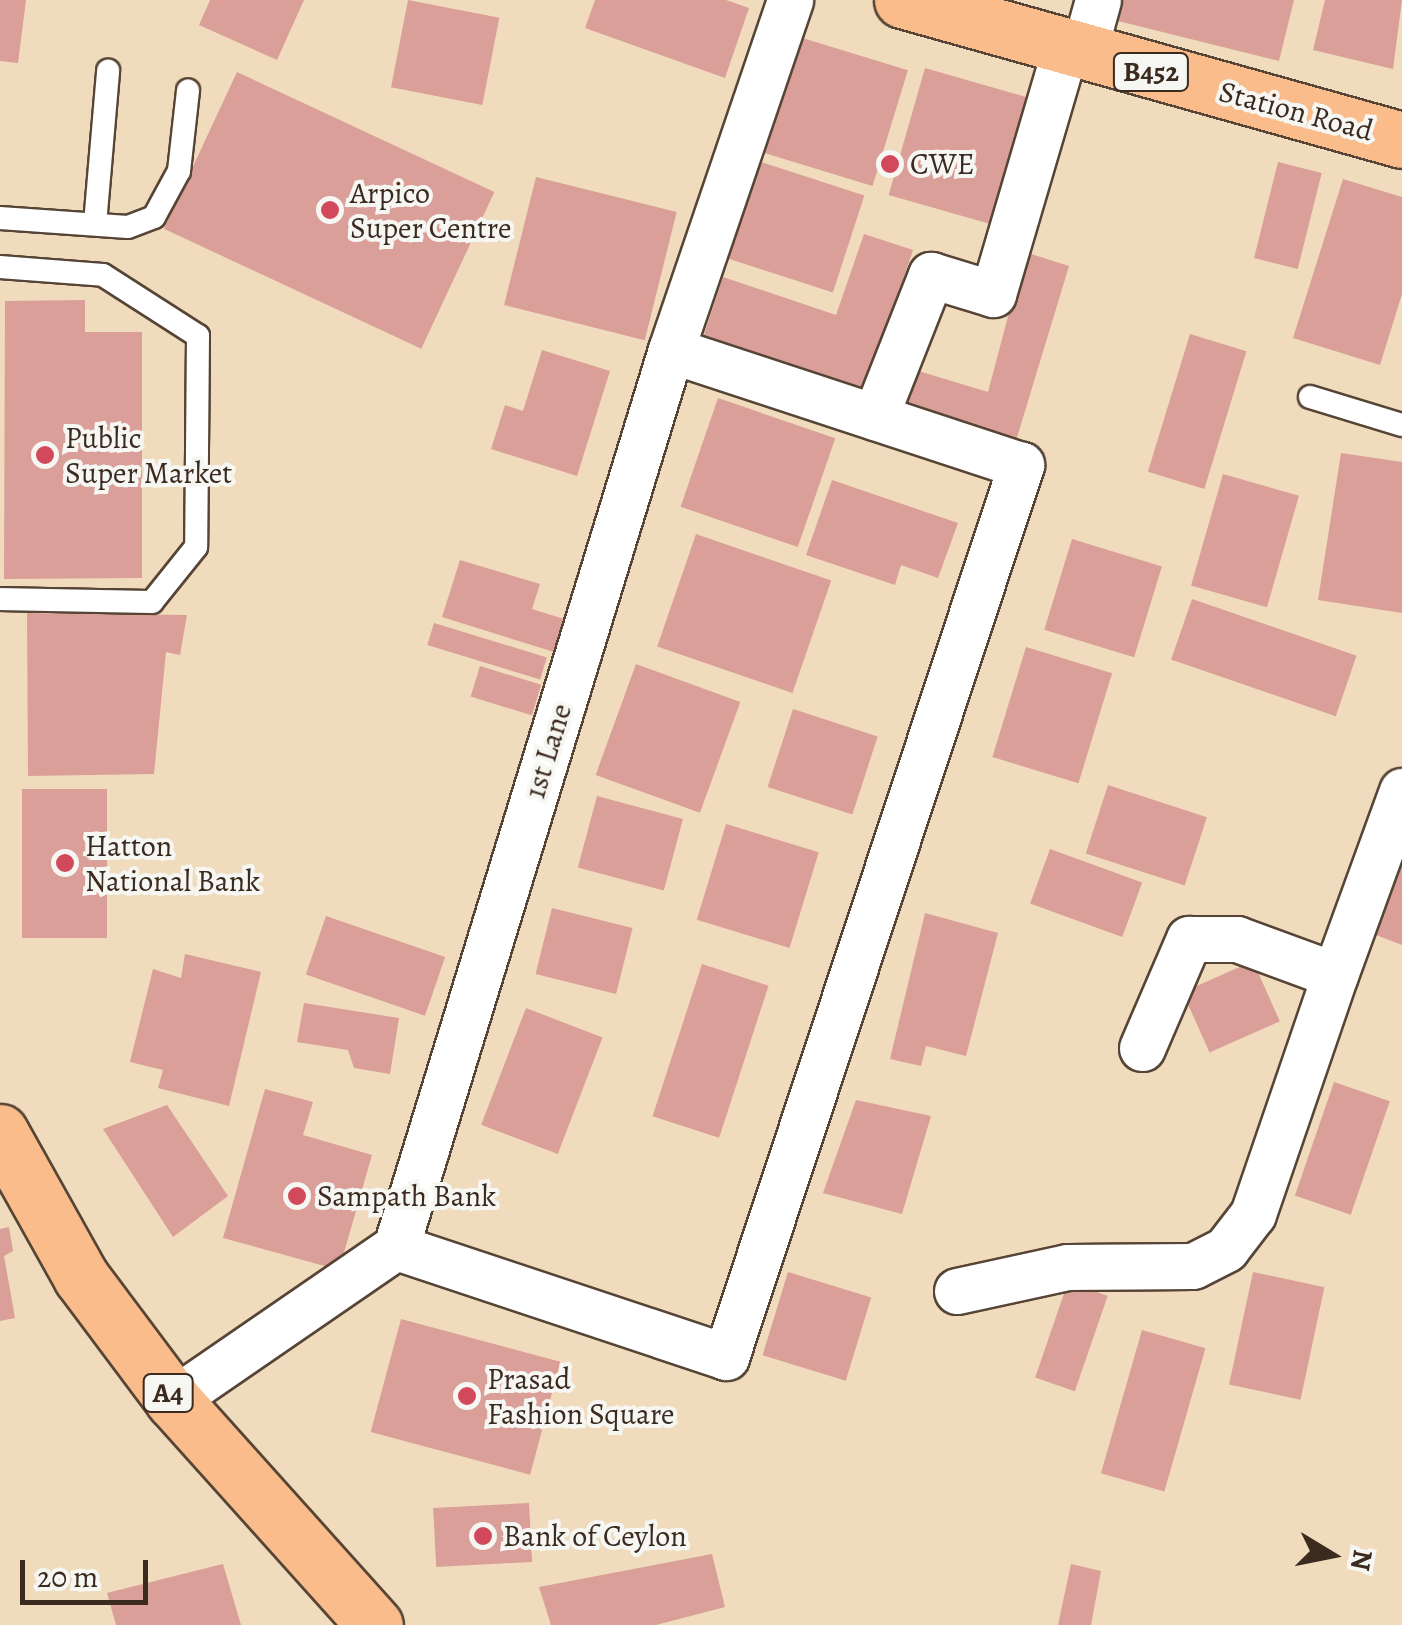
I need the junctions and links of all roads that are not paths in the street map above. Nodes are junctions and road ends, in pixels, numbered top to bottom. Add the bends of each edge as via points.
1 (790, 0) edge
2 (902, 0) edge
3 (1098, 0) edge
4 (1074, 51) junction
5 (108, 71) dead end
6 (188, 91) dead end
7 (1402, 140) edge
8 (0, 218) edge
9 (95, 224) junction
10 (0, 267) edge
11 (671, 350) junction
12 (1310, 397) dead end
13 (875, 416) junction
14 (1402, 425) edge
15 (0, 599) edge
16 (1402, 792) edge
17 (1335, 975) junction
18 (1142, 1048) dead end
19 (0, 1132) edge
20 (396, 1248) junction
21 (957, 1291) dead end
22 (173, 1400) junction
23 (375, 1625) edge

1 - 11 street, 1st Lane
2 - 4 main road, Station Road / B452
3 - 4 street
4 - 7 main road, Station Road / B452
4 - 13 street via 993,294 931,275
5 - 9 lane
6 - 9 lane via 170,201 128,227
8 - 9 lane
10 - 15 lane via 103,275 198,336 198,356 196,547 152,602
11 - 13 street
11 - 20 street, 1st Lane
12 - 14 lane
13 - 20 street via 1021,465 726,1357
16 - 17 street
17 - 18 street via 1237,939 1189,938
17 - 21 street via 1253,1214 1226,1249 1193,1266 1067,1267
19 - 22 main road, A4 via 81,1277
20 - 22 street
22 - 23 main road, A4

